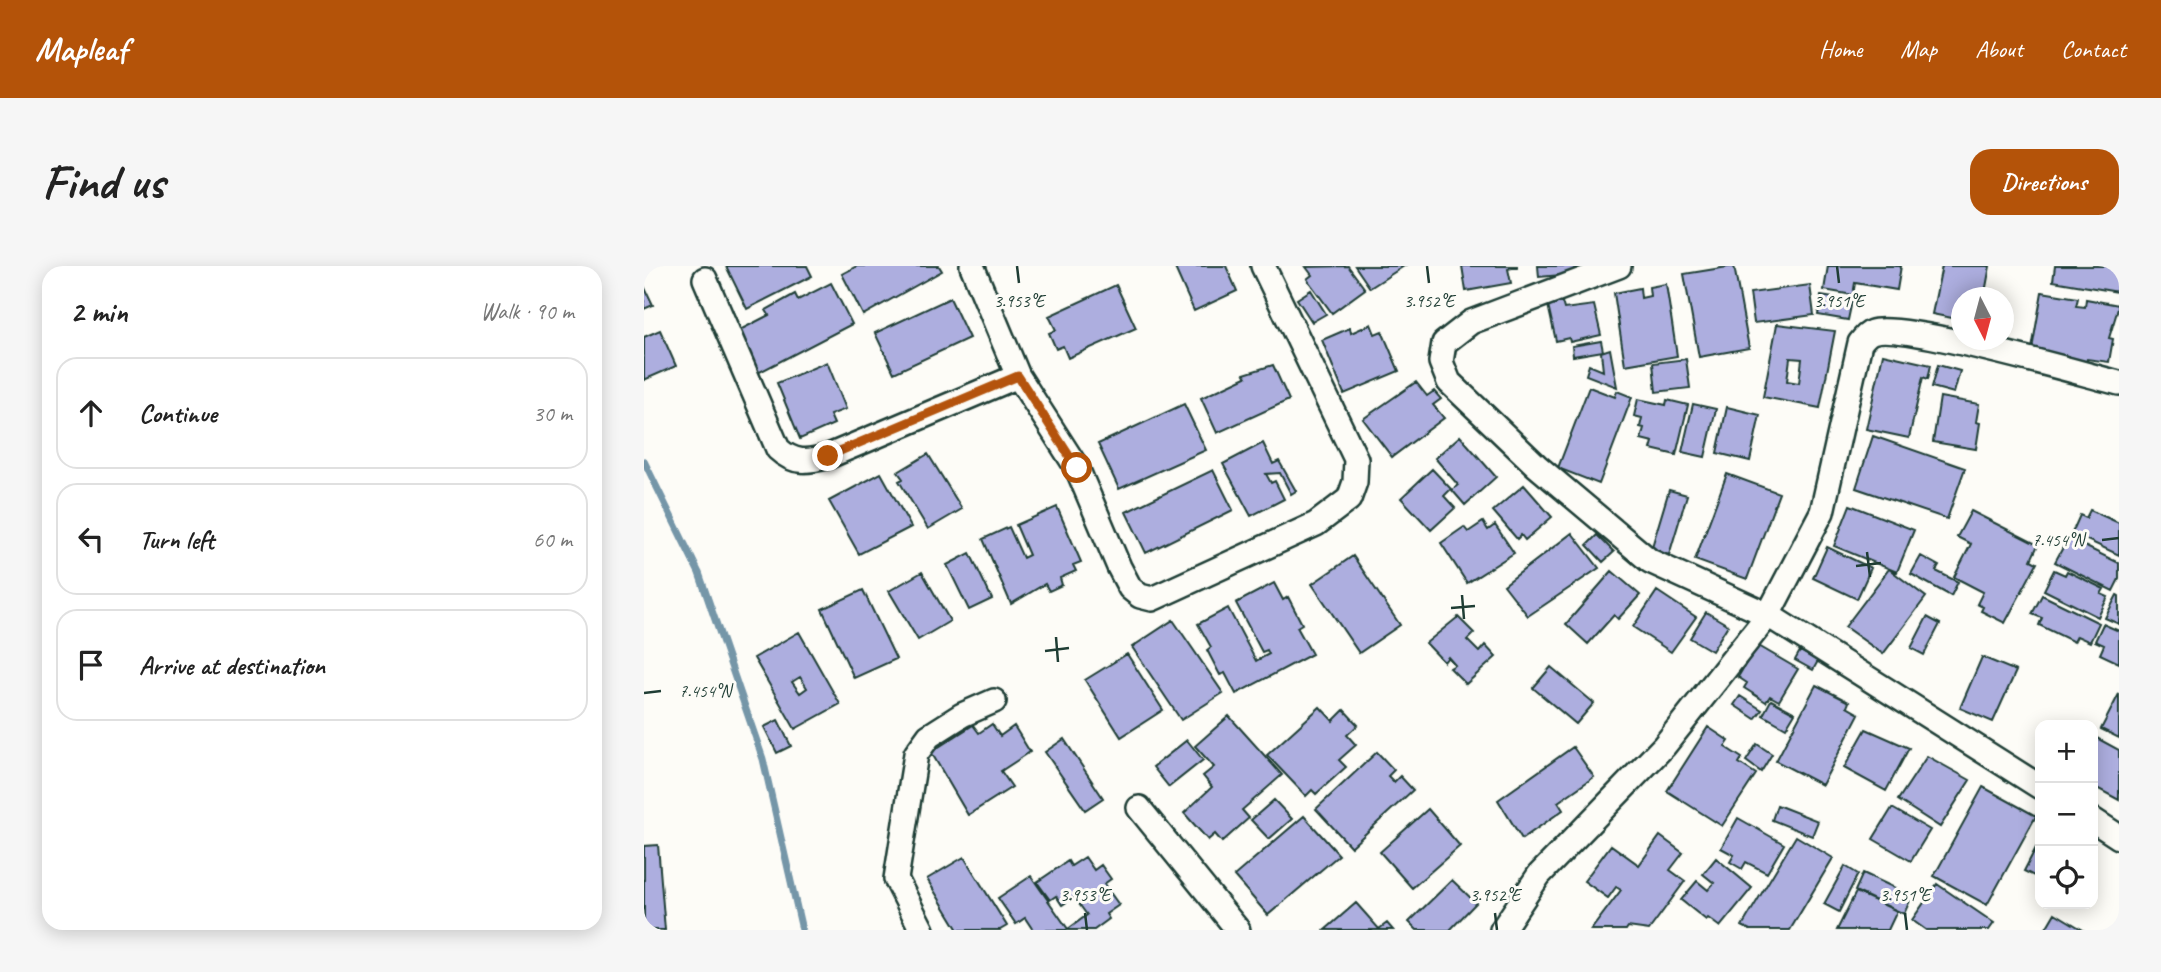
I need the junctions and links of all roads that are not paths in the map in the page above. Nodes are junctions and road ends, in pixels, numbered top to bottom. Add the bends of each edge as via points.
1 (972, 266) edge
2 (1263, 266) edge
3 (1619, 266) edge
4 (705, 279) dead end
5 (1018, 376) junction
6 (2119, 383) edge
7 (1768, 615) junction
8 (994, 701) dead end
9 (2035, 784) edge
10 (1139, 808) dead end
11 (2098, 823) edge
12 (2119, 837) edge
13 (922, 930) edge
14 (1238, 930) edge
15 (1502, 930) edge

1 - 5 street
2 - 5 street via 1356,459 1355,482 1349,499 1316,524 1152,599 1130,588 1077,468
3 - 7 street via 1471,322 1444,343 1441,362 1449,382 1537,466 1650,561
4 - 5 street via 778,449 789,460 808,462 828,456
6 - 7 street via 1940,339 1870,332 1860,342 1822,512
7 - 9 street
7 - 15 street via 1664,746 1539,875
8 - 13 street via 929,736 916,754 896,879
10 - 14 street
11 - 12 street

